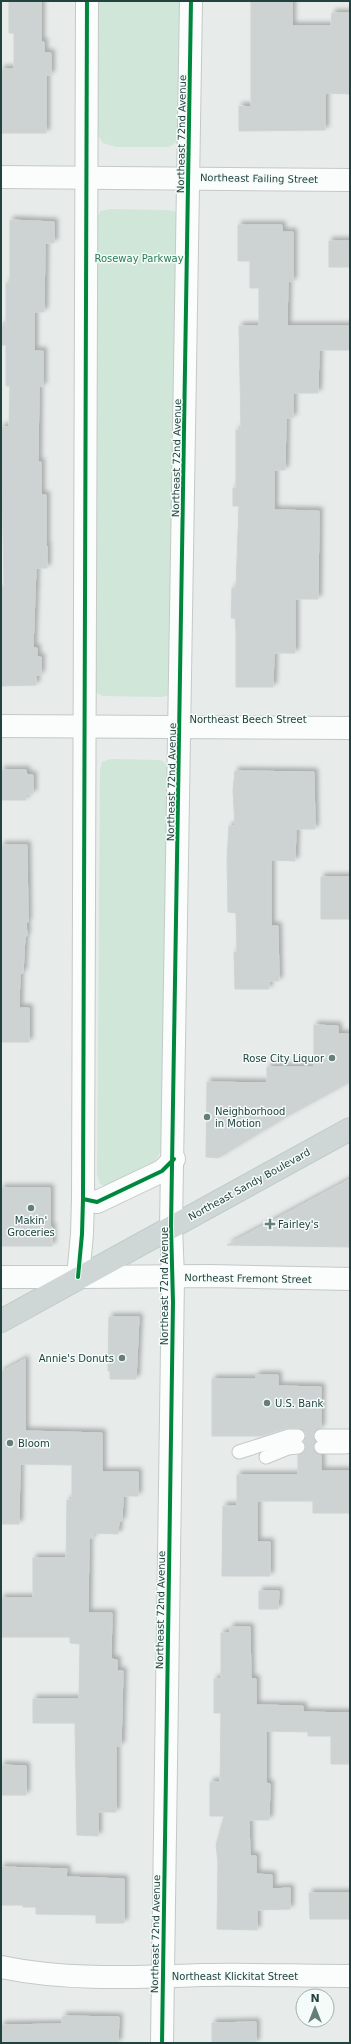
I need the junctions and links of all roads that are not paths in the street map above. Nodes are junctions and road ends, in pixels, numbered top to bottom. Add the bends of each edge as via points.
1 (87, 1) edge
2 (191, 1) edge
3 (1, 177) edge
4 (86, 177) junction
5 (188, 177) junction
6 (350, 180) edge
7 (1, 726) edge
8 (85, 726) junction
9 (180, 727) junction
10 (350, 728) edge
11 (350, 1129) edge
12 (174, 1159) junction
13 (83, 1199) junction
14 (171, 1227) junction
15 (1, 1277) edge
16 (78, 1277) junction
17 (173, 1277) junction
18 (350, 1279) edge
19 (1, 1321) edge
20 (321, 1441) dead end
21 (348, 1441) edge
22 (239, 1452) dead end
23 (266, 1456) dead end
24 (1, 1967) edge
25 (350, 1976) edge
26 (163, 1977) junction
27 (162, 2043) edge

1 - 4 street
2 - 5 street, Northeast 72nd Avenue
3 - 4 street, Northeast Failing Street
4 - 5 street, Northeast Failing Street
4 - 8 street
5 - 6 street, Northeast Failing Street
5 - 9 street, Northeast 72nd Avenue
7 - 8 street, Northeast Beech Street
8 - 9 street, Northeast Beech Street
8 - 13 street
9 - 10 street, Northeast Beech Street
9 - 12 street, Northeast 72nd Avenue
11 - 14 main road, Northeast Sandy Boulevard
12 - 13 street via 162,1171 97,1202
12 - 14 street, Northeast 72nd Avenue
13 - 16 street
14 - 16 main road, Northeast Sandy Boulevard
14 - 17 street, Northeast 72nd Avenue
15 - 16 street, Northeast Fremont Street
16 - 17 street, Northeast Fremont Street
16 - 19 main road, Northeast Sandy Boulevard
17 - 18 street, Northeast Fremont Street
17 - 26 street, Northeast 72nd Avenue
20 - 21 lane
22 - 23 lane via 289,1436 298,1442
24 - 26 street, Northeast Klickitat Street via 92,1978
25 - 26 street, Northeast Klickitat Street
26 - 27 street, Northeast 72nd Avenue

